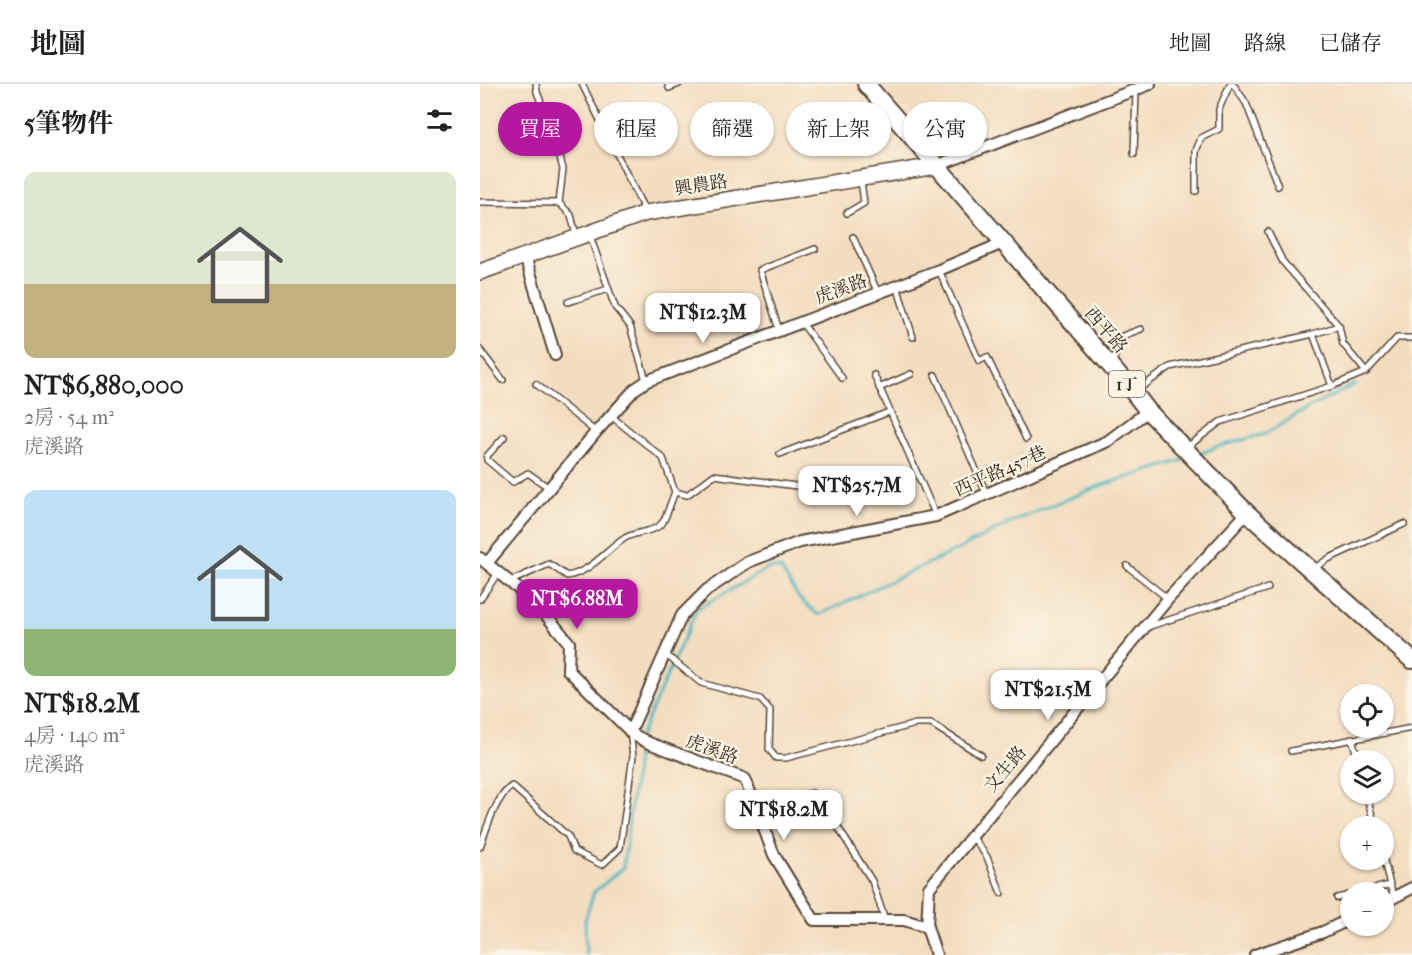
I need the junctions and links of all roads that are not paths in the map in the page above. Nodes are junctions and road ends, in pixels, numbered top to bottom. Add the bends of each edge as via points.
1 (536, 84) edge
2 (582, 84) edge
3 (668, 84) edge
4 (680, 84) edge
5 (866, 84) edge
6 (1150, 84) edge
7 (1232, 84) edge
8 (1136, 89) junction
9 (1134, 154) dead end
10 (936, 166) junction
11 (861, 179) junction
12 (1278, 186) dead end
13 (1196, 191) dead end
14 (480, 202) edge
15 (559, 203) junction
16 (646, 213) junction
17 (847, 213) dead end
18 (1268, 232) dead end
19 (583, 234) junction
20 (853, 237) dead end
21 (1003, 243) junction
22 (815, 249) dead end
23 (525, 256) junction
24 (939, 270) junction
25 (480, 272) edge
26 (897, 285) junction
27 (608, 289) junction
28 (878, 293) junction
29 (568, 302) dead end
30 (801, 321) junction
31 (1339, 326) junction
32 (1141, 329) dead end
33 (778, 330) junction
34 (1313, 334) junction
35 (913, 337) dead end
36 (1412, 338) edge
37 (480, 350) edge
38 (555, 355) dead end
39 (1112, 367) junction
40 (1366, 372) junction
41 (911, 374) dead end
42 (874, 375) dead end
43 (935, 375) dead end
44 (842, 378) dead end
45 (503, 380) dead end
46 (647, 381) junction
47 (536, 384) dead end
48 (1332, 386) junction
49 (879, 388) junction
50 (1134, 393) junction
51 (1148, 411) junction
52 (889, 412) junction
53 (611, 416) junction
54 (596, 432) junction
55 (504, 437) dead end
56 (1026, 439) dead end
57 (1185, 449) junction
58 (780, 454) dead end
59 (796, 486) dead end
60 (549, 488) junction
61 (675, 492) junction
62 (987, 495) junction
63 (1247, 513) junction
64 (936, 516) junction
65 (1404, 524) dead end
66 (483, 561) edge
67 (1127, 566) dead end
68 (1312, 570) junction
69 (498, 573) junction
70 (509, 582) junction
71 (1268, 588) dead end
72 (480, 599) edge
73 (1168, 600) junction
74 (1145, 628) junction
75 (665, 654) junction
76 (1412, 660) edge
77 (1412, 728) edge
78 (1394, 731) edge
79 (632, 733) junction
80 (1352, 738) joint
81 (1355, 750) edge
82 (1291, 751) dead end
83 (981, 755) dead end
84 (812, 793) dead end
85 (757, 811) junction
86 (832, 818) dead end
87 (971, 835) junction
88 (480, 847) edge
89 (1412, 888) edge
90 (1001, 893) dead end
91 (1340, 897) edge
92 (1394, 897) edge
93 (1337, 898) dead end
94 (885, 920) junction
95 (1340, 924) edge
96 (927, 927) junction
97 (936, 955) edge
98 (1256, 955) edge

1 - 15 lane via 563,169
2 - 16 lane
3 - 4 lane via 669,88
5 - 10 main road, 西平路 / 1丁
6 - 8 street
7 - 12 lane via 1246,103
7 - 13 lane via 1219,109 1219,129 1201,138 1196,151
8 - 9 lane
8 - 10 street
10 - 11 street, 興農路
10 - 21 main road, 西平路 / 1丁
11 - 16 street, 興農路
11 - 17 lane via 864,203
14 - 15 lane
15 - 19 lane
16 - 19 street, 興農路
18 - 31 lane via 1283,262
19 - 23 street, 興農路
19 - 27 lane
20 - 28 lane
21 - 24 street, 虎溪路
21 - 39 main road, 西平路 / 1丁
22 - 33 lane via 760,270
23 - 25 street, 興農路
23 - 38 street
24 - 26 street, 虎溪路
24 - 56 lane via 979,361 987,357
26 - 28 street, 虎溪路
26 - 35 lane
27 - 29 lane
27 - 46 lane via 615,308 630,327
28 - 30 street, 虎溪路
30 - 33 street, 虎溪路
30 - 44 lane
31 - 34 lane
31 - 40 lane via 1343,344
32 - 39 lane via 1120,337
33 - 46 street, 虎溪路
34 - 48 lane
34 - 50 lane via 1170,367
36 - 40 lane via 1397,338
37 - 45 lane
39 - 50 main road, 西平路 / 1丁
40 - 48 lane
41 - 49 lane
42 - 49 lane
43 - 62 lane
46 - 53 street, 虎溪路
47 - 54 lane
48 - 57 lane via 1220,422
49 - 52 lane
50 - 51 main road, 西平路 / 1丁
51 - 57 main road, 西平路 / 1丁
51 - 62 street, 西平路457巷 via 1108,441
52 - 58 lane
52 - 64 lane
53 - 54 street, 虎溪路
53 - 61 lane via 663,458
54 - 60 street, 虎溪路
55 - 60 lane via 487,460 513,482 528,473
57 - 63 main road, 西平路 / 1丁
59 - 61 lane via 714,475 687,495
60 - 66 street, 虎溪路
61 - 70 lane via 662,523 626,537 597,562 574,575 567,576 549,564
62 - 64 street, 西平路457巷
63 - 68 main road, 西平路 / 1丁
63 - 73 street, 文生路
64 - 75 street, 西平路457巷 via 800,542 748,562 707,590 682,615
65 - 68 lane
66 - 69 street, 虎溪路
67 - 73 lane
68 - 76 main road, 西平路 / 1丁
69 - 70 street, 虎溪路
69 - 72 lane
70 - 79 street, 虎溪路 via 537,604 569,643 568,670
71 - 74 lane
73 - 74 street, 文生路
74 - 87 street, 文生路
75 - 79 street, 西平路457巷
75 - 83 lane via 701,683 760,699 770,710 769,749 776,758 916,724 931,724
77 - 78 lane
79 - 85 street, 虎溪路 via 649,743 745,778
79 - 88 lane via 633,756 620,848 602,865 574,851 568,836 512,786 504,791
80 - 81 lane
80 - 82 lane
84 - 85 lane
85 - 94 street, 虎溪路 via 774,855 814,920
86 - 94 lane via 872,881
87 - 90 lane via 987,857
87 - 96 street, 文生路 via 928,888
89 - 92 street
91 - 93 lane
94 - 96 street, 虎溪路 via 904,920
95 - 98 street
96 - 97 street, 文生路

